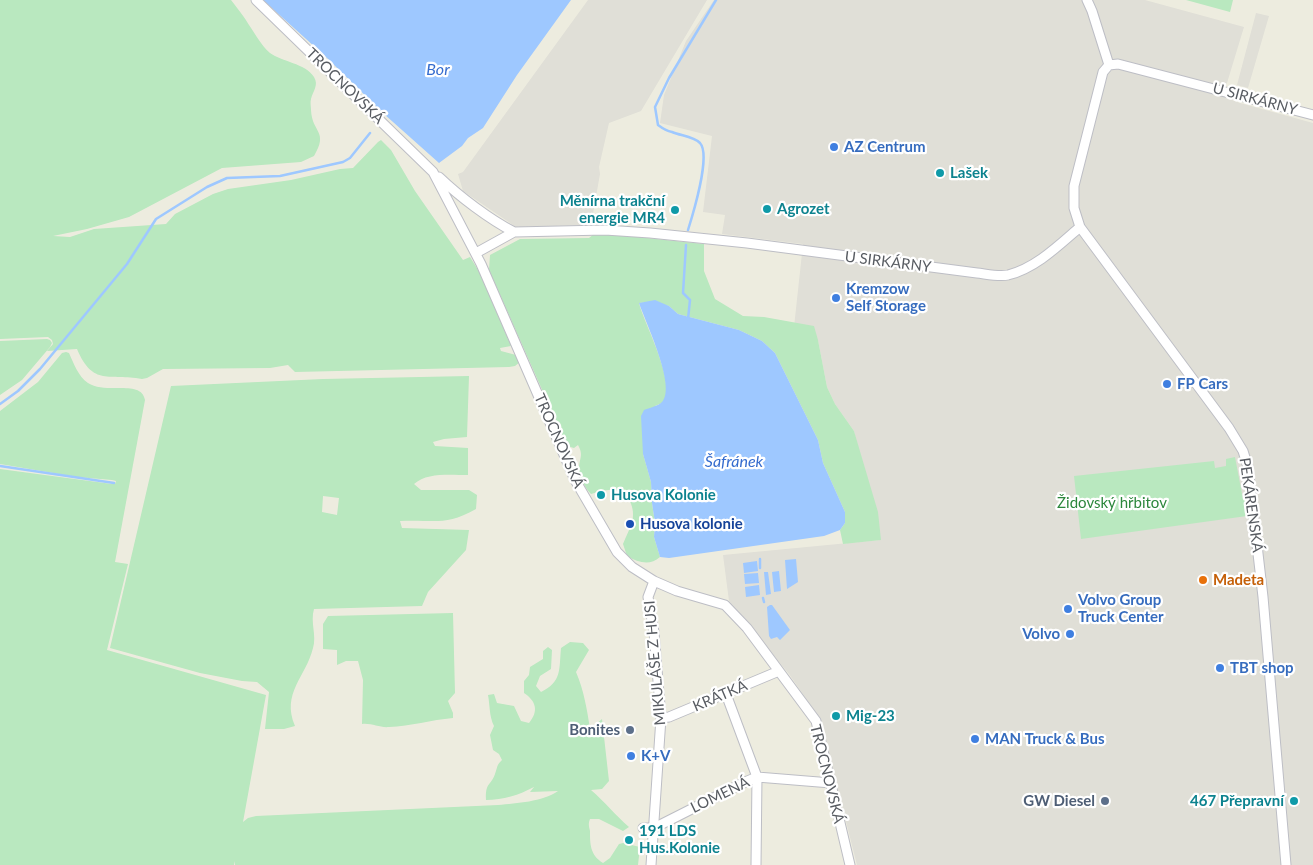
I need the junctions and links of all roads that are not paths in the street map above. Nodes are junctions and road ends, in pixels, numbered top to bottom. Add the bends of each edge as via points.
1 (256, 0) edge
2 (1087, 0) edge
3 (1109, 65) junction
4 (1313, 115) edge
5 (433, 172) junction
6 (1080, 227) junction
7 (514, 232) junction
8 (476, 253) junction
9 (654, 581) junction
10 (779, 671) junction
11 (726, 694) junction
12 (661, 718) junction
13 (757, 777) junction
14 (831, 783) junction
15 (643, 828) dead end
16 (654, 828) junction
17 (651, 865) edge
18 (756, 865) edge
19 (850, 865) edge
20 (1286, 865) edge

1 - 5 street, TROCNOVSKÁ
2 - 3 street
3 - 4 street, U SIRKÁRNY via 1128,66
3 - 6 street via 1103,72 1074,186 1074,208
5 - 7 street
5 - 8 street, TROCNOVSKÁ
6 - 7 street, U SIRKÁRNY via 1052,252 1007,275 650,233 605,230
6 - 20 street, PEKÁRENSKÁ via 1243,451 1263,597
7 - 8 street, U SIRKÁRNY
8 - 9 street, TROCNOVSKÁ via 575,480 616,552
9 - 10 street, TROCNOVSKÁ via 725,604
9 - 12 street, MIKULÁŠE Z HUSI via 648,597
10 - 11 street, KRÁTKÁ
10 - 14 street, TROCNOVSKÁ via 816,722
11 - 12 street, KRÁTKÁ
11 - 13 street
12 - 16 street, MIKULÁŠE Z HUSI
13 - 14 street, LOMENÁ
13 - 16 street, LOMENÁ
13 - 18 street
14 - 19 street, TROCNOVSKÁ
15 - 16 street, LOMENÁ
16 - 17 street, MIKULÁŠE Z HUSI

